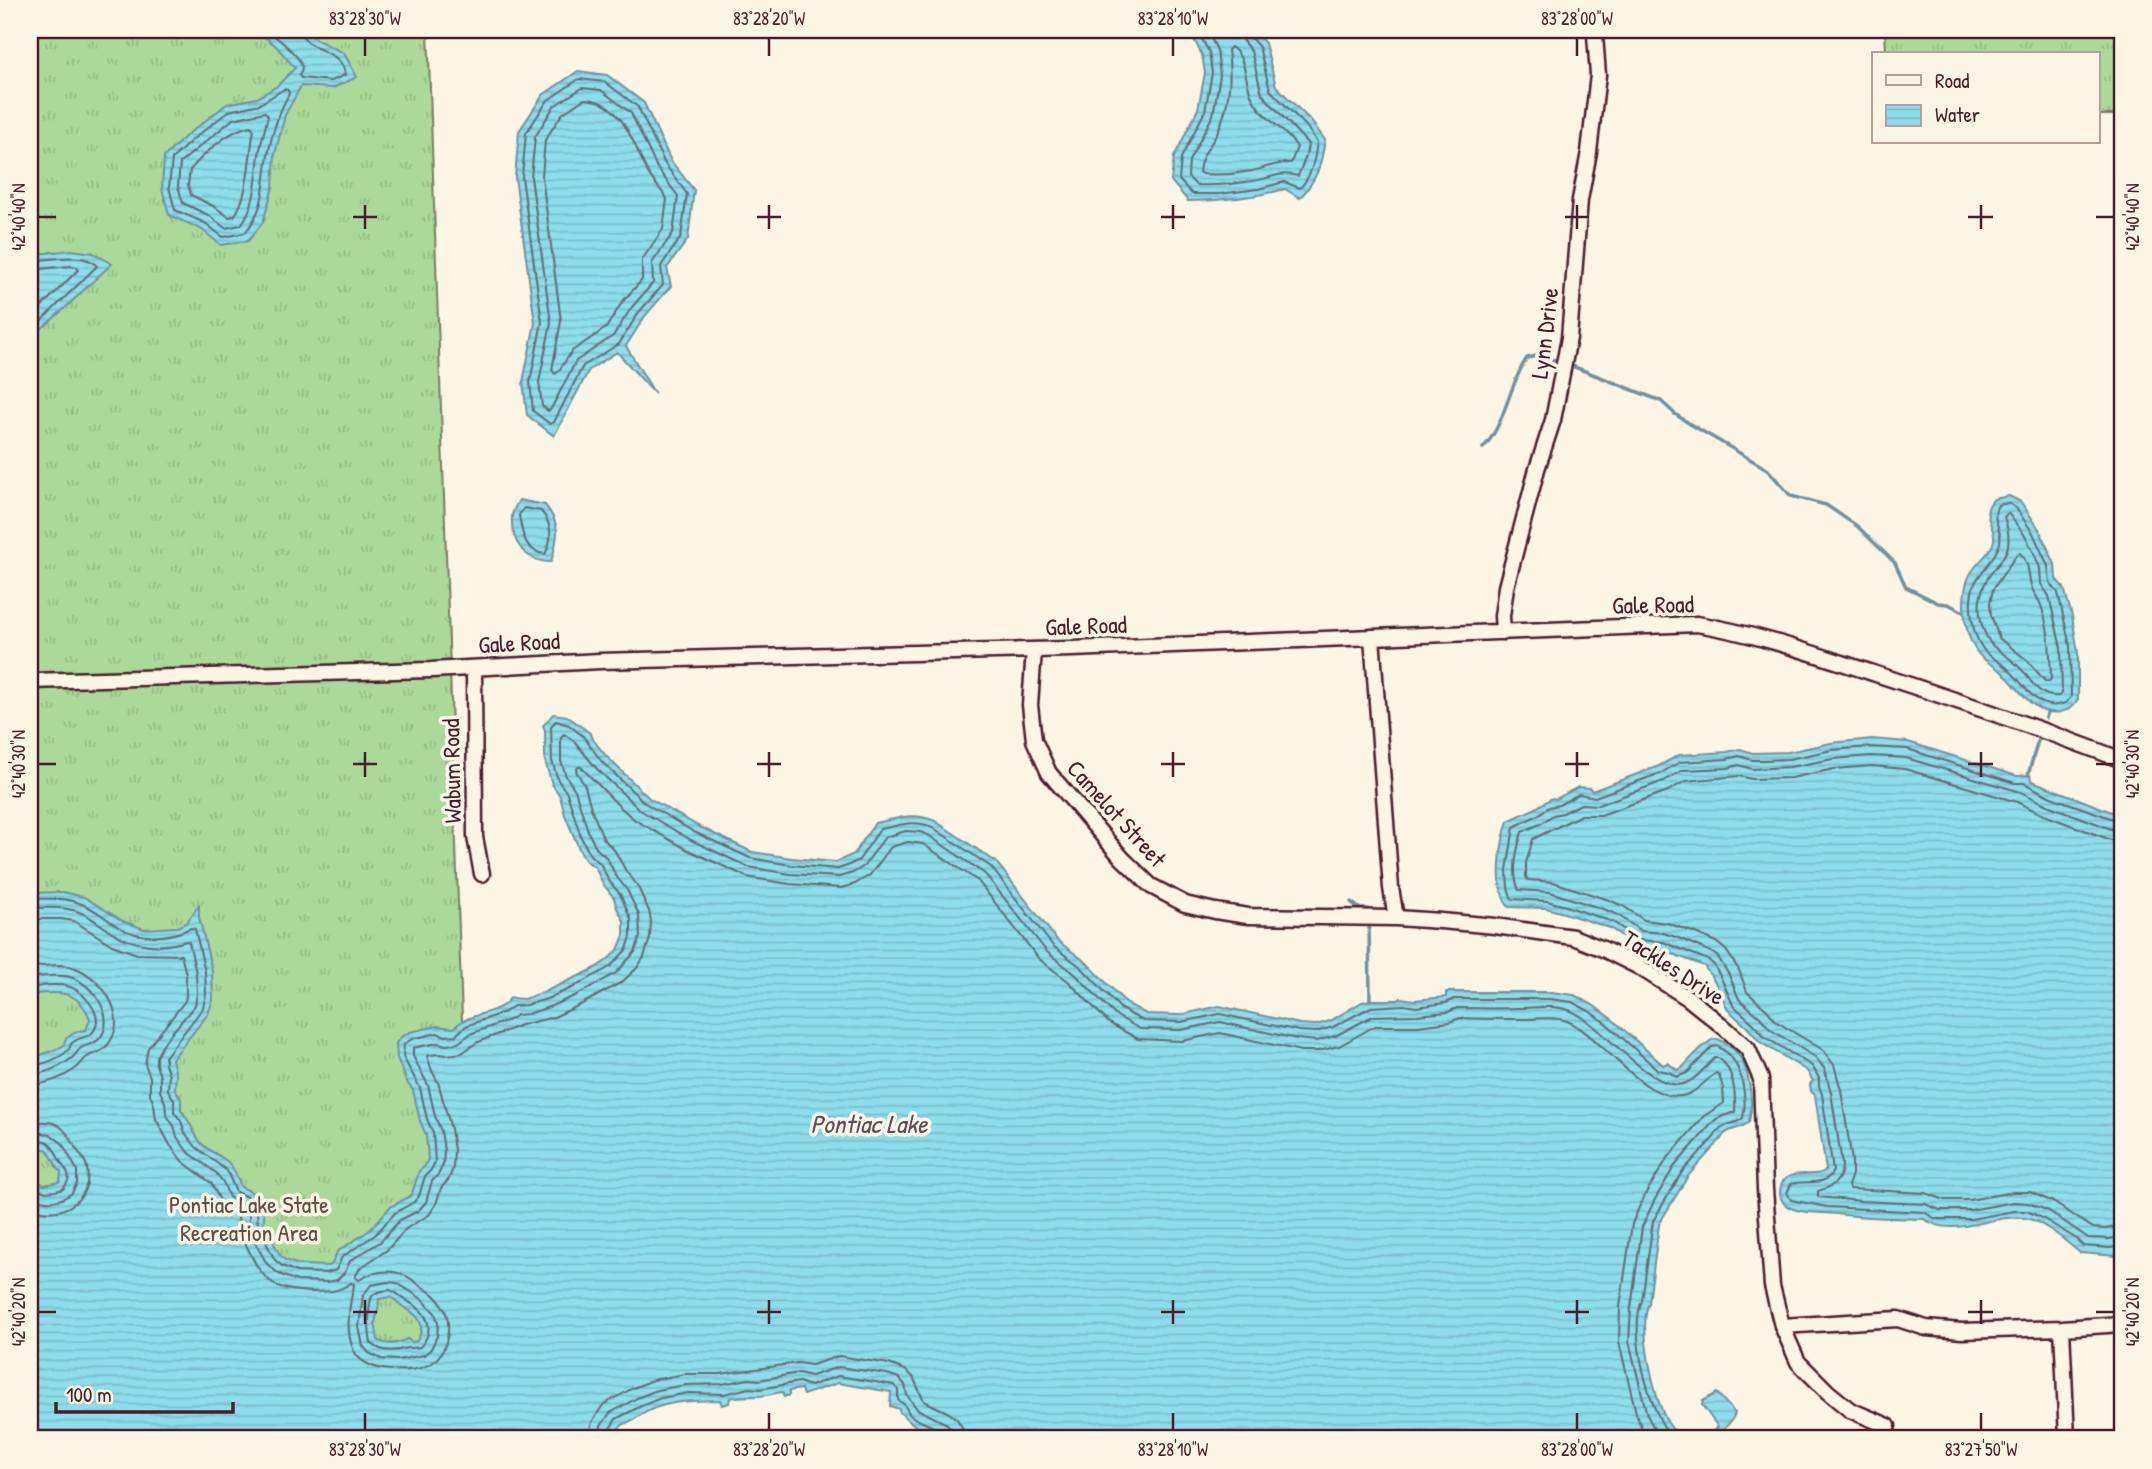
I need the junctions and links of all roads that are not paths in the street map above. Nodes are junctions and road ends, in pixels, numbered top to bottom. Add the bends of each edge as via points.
1 (1595, 35) dead end
2 (1503, 632) junction
3 (1372, 637) junction
4 (1034, 650) junction
5 (474, 668) junction
6 (30, 681) edge
7 (2122, 760) edge
8 (482, 874) dead end
9 (1396, 918) junction
10 (2122, 1324) edge
11 (1782, 1326) junction
12 (2062, 1328) junction
13 (1888, 1426) dead end
14 (2067, 1439) edge

1 - 2 street, Lynn Drive via 1598,75 1580,200 1569,338 1553,420 1506,587
2 - 3 street, Gale Road
2 - 7 street, Gale Road via 1697,624 1727,629 1988,710
3 - 4 street, Gale Road
3 - 9 street
4 - 5 street, Gale Road
4 - 9 street, Camelot Street via 1030,705 1034,740 1049,774 1151,886 1185,904 1248,916
5 - 6 street, Gale Road
5 - 8 street, Wabum Road via 475,837
9 - 11 street, Tackles Drive via 1573,937 1639,967 1688,998 1748,1049 1761,1079 1772,1286
10 - 12 street
11 - 12 street via 1898,1319 1926,1328 1962,1331
11 - 13 street, Tackles Drive via 1798,1362 1828,1392 1850,1410
12 - 14 street

